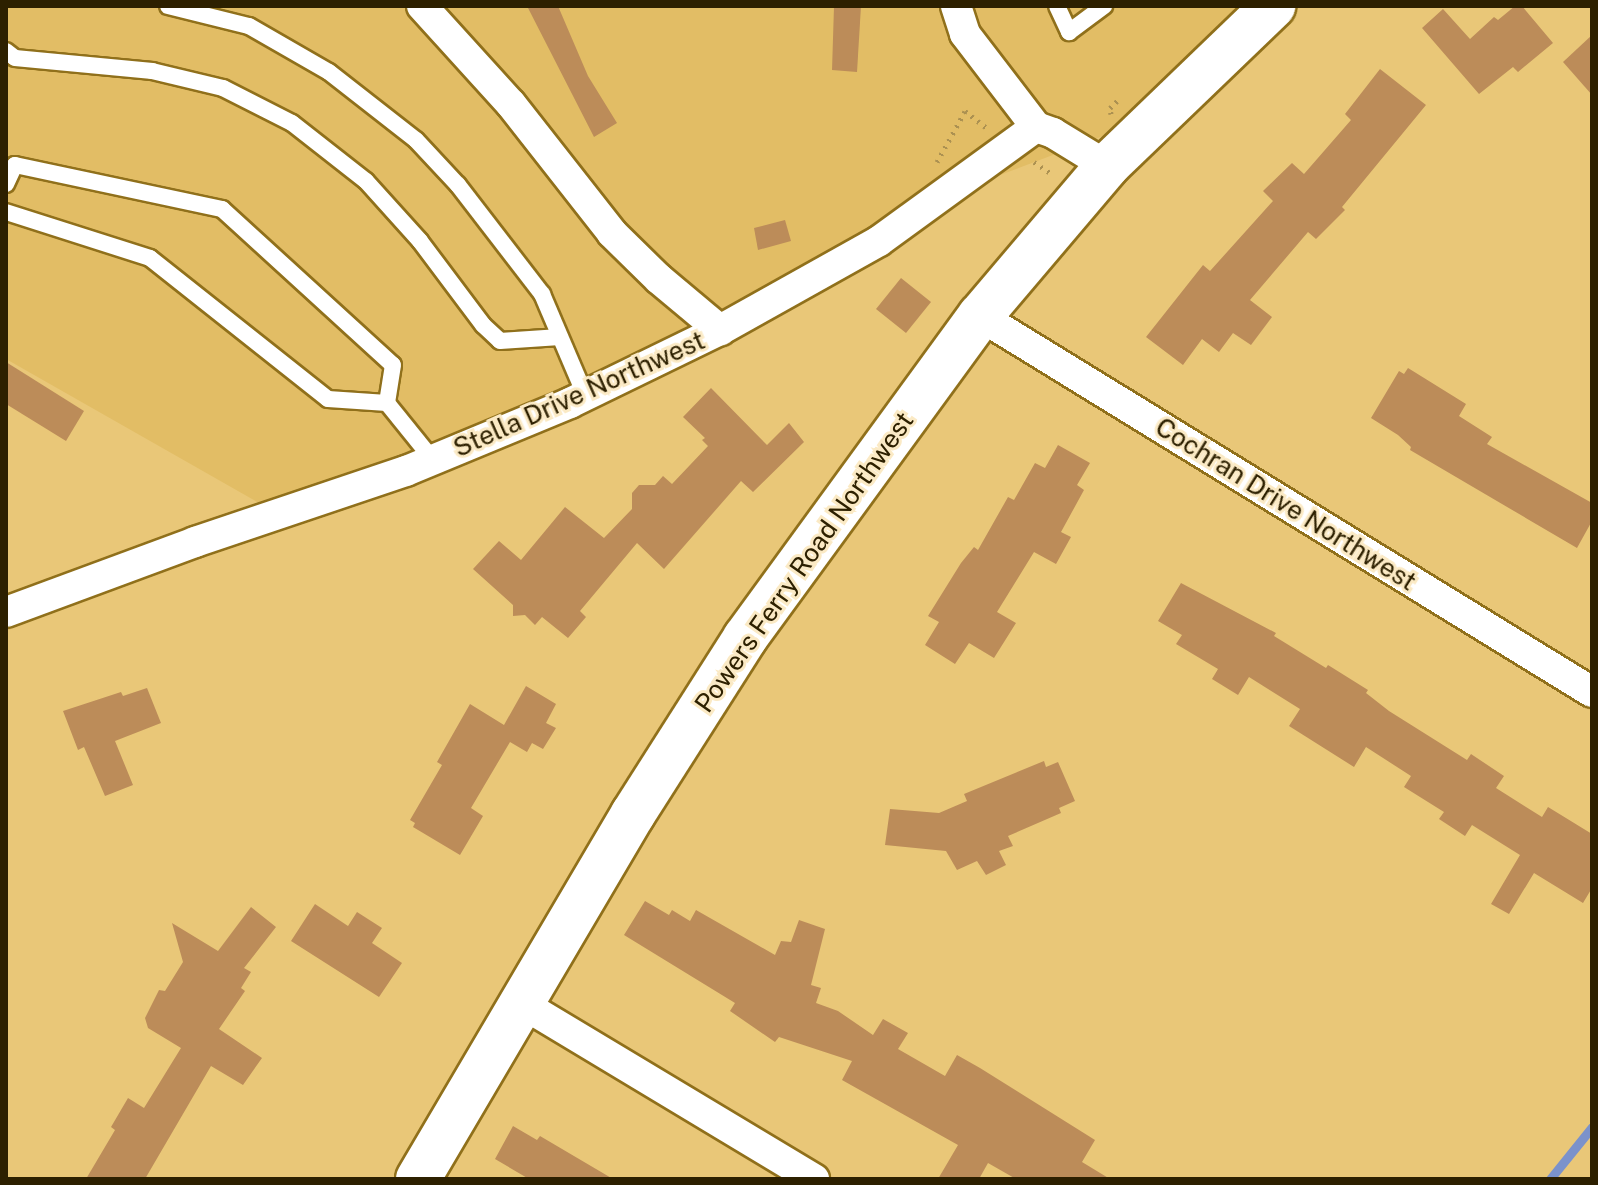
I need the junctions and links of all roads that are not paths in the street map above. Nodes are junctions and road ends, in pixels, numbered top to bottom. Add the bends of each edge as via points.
1 (168, 6) edge
2 (422, 6) edge
3 (956, 6) edge
4 (1057, 6) edge
5 (1104, 6) edge
6 (1273, 6) edge
7 (6, 51) edge
8 (1036, 127) junction
9 (1107, 166) junction
10 (6, 184) edge
11 (6, 212) edge
12 (980, 316) junction
13 (720, 330) junction
14 (560, 337) junction
15 (585, 395) junction
16 (387, 403) junction
17 (433, 460) junction
18 (6, 612) edge
19 (1592, 692) edge
20 (521, 1003) junction
21 (418, 1179) edge
22 (814, 1179) edge

1 - 14 lane via 249,26 329,72 416,140 458,185 542,294
2 - 13 street via 511,104 612,233
3 - 8 street via 965,34
4 - 5 lane via 1069,32
6 - 9 street, Powers Ferry Road Northwest
7 - 14 lane via 15,58 152,71 223,88 292,123 366,181 500,341
8 - 9 street
8 - 13 street, Stella Drive Northwest via 879,241
9 - 12 street, Powers Ferry Road Northwest
10 - 16 lane via 15,165 222,209 393,365
11 - 16 lane via 150,258 328,399
12 - 19 street, Cochran Drive Northwest
12 - 20 street, Powers Ferry Road Northwest via 745,638
13 - 15 street, Stella Drive Northwest
14 - 15 lane
15 - 17 street, Stella Drive Northwest
16 - 17 lane
17 - 18 street, Stella Drive Northwest
20 - 21 street, Powers Ferry Road Northwest
20 - 22 street

